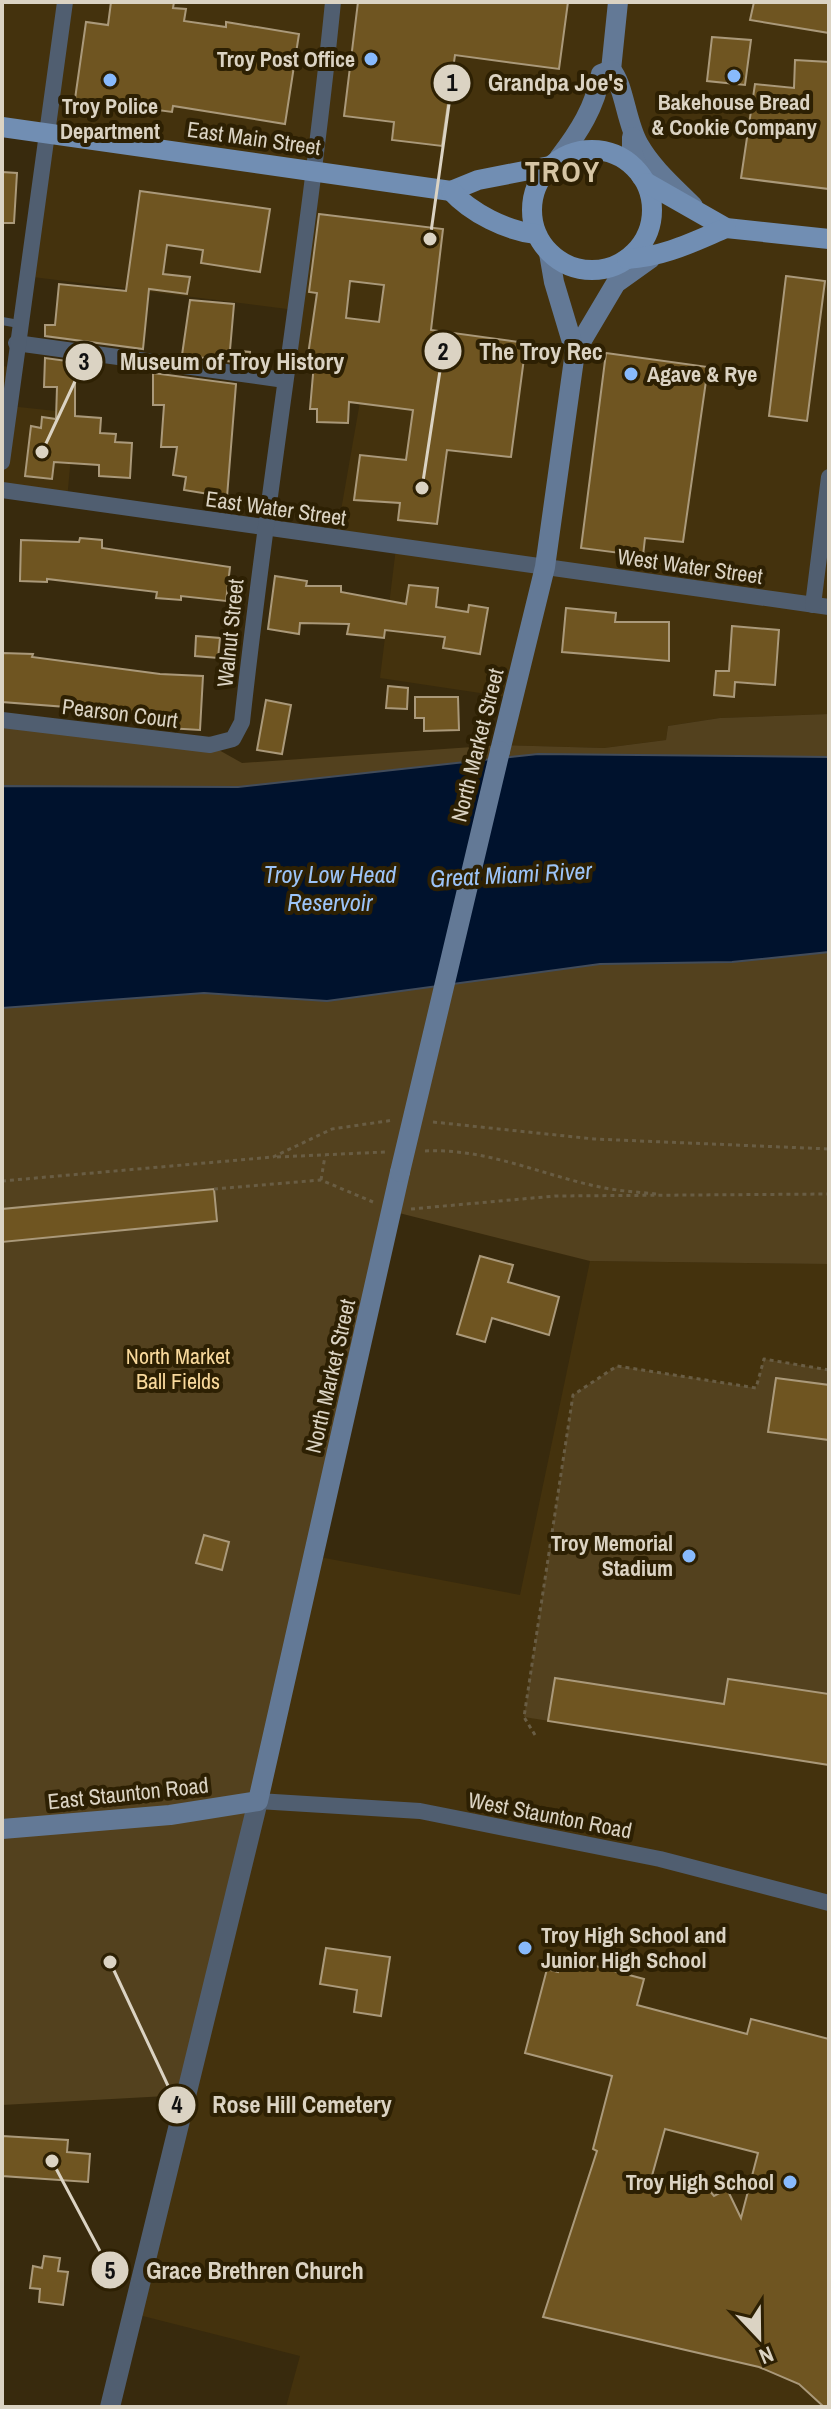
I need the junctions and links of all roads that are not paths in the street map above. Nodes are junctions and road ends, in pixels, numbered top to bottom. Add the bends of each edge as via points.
1 (65, 2) edge
2 (333, 2) edge
3 (618, 2) edge
4 (611, 70) junction
5 (2, 127) edge
6 (631, 129) junction
7 (45, 134) junction
8 (554, 162) junction
9 (316, 170) junction
10 (644, 179) junction
11 (451, 191) junction
12 (698, 212) junction
13 (726, 228) junction
14 (526, 233) junction
15 (829, 239) edge
16 (549, 253) junction
17 (651, 258) junction
18 (625, 260) junction
19 (554, 282) junction
20 (616, 283) junction
21 (10, 322) edge
22 (16, 343) junction
23 (575, 352) junction
24 (285, 380) junction
25 (2, 462) edge
26 (829, 477) edge
27 (2, 490) edge
28 (263, 529) junction
29 (545, 567) junction
30 (821, 606) edge
31 (2, 720) edge
32 (233, 739) joint
33 (258, 1801) junction
34 (2, 1829) edge
35 (829, 1903) edge
36 (110, 2407) edge

1 - 7 street
2 - 9 street, Walnut Street
3 - 4 main road
4 - 6 main road via 619,78
4 - 8 main road via 601,74 597,97 576,136
5 - 7 main road, East Main Street
6 - 10 main road via 632,152
6 - 12 main road via 653,163
7 - 9 main road, East Main Street
7 - 21 street
8 - 10 main road via 578,150 599,149 619,155
8 - 11 main road
8 - 14 main road via 536,184
9 - 11 main road, East Main Street
9 - 24 street, Walnut Street
10 - 12 main road
10 - 18 main road via 652,216 648,232
11 - 14 main road via 463,204
12 - 13 main road
13 - 15 main road
13 - 17 main road
14 - 16 main road
14 - 19 main road
16 - 18 main road via 585,270
16 - 19 main road
17 - 18 main road
17 - 20 main road
18 - 20 main road
19 - 23 main road
20 - 23 main road
21 - 22 street
22 - 24 street
22 - 25 street
23 - 29 main road, North Market Street
24 - 28 street, Walnut Street
26 - 30 street
27 - 28 street, East Water Street
28 - 29 street, East Water Street
28 - 32 street, Walnut Street via 242,722
29 - 30 street, West Water Street
29 - 33 main road, North Market Street, bridge via 391,1210
31 - 32 street, Pearson Court via 210,745
33 - 34 main road, East Staunton Road via 170,1815
33 - 35 street, West Staunton Road via 420,1811 660,1859
33 - 36 street, North Market Street

